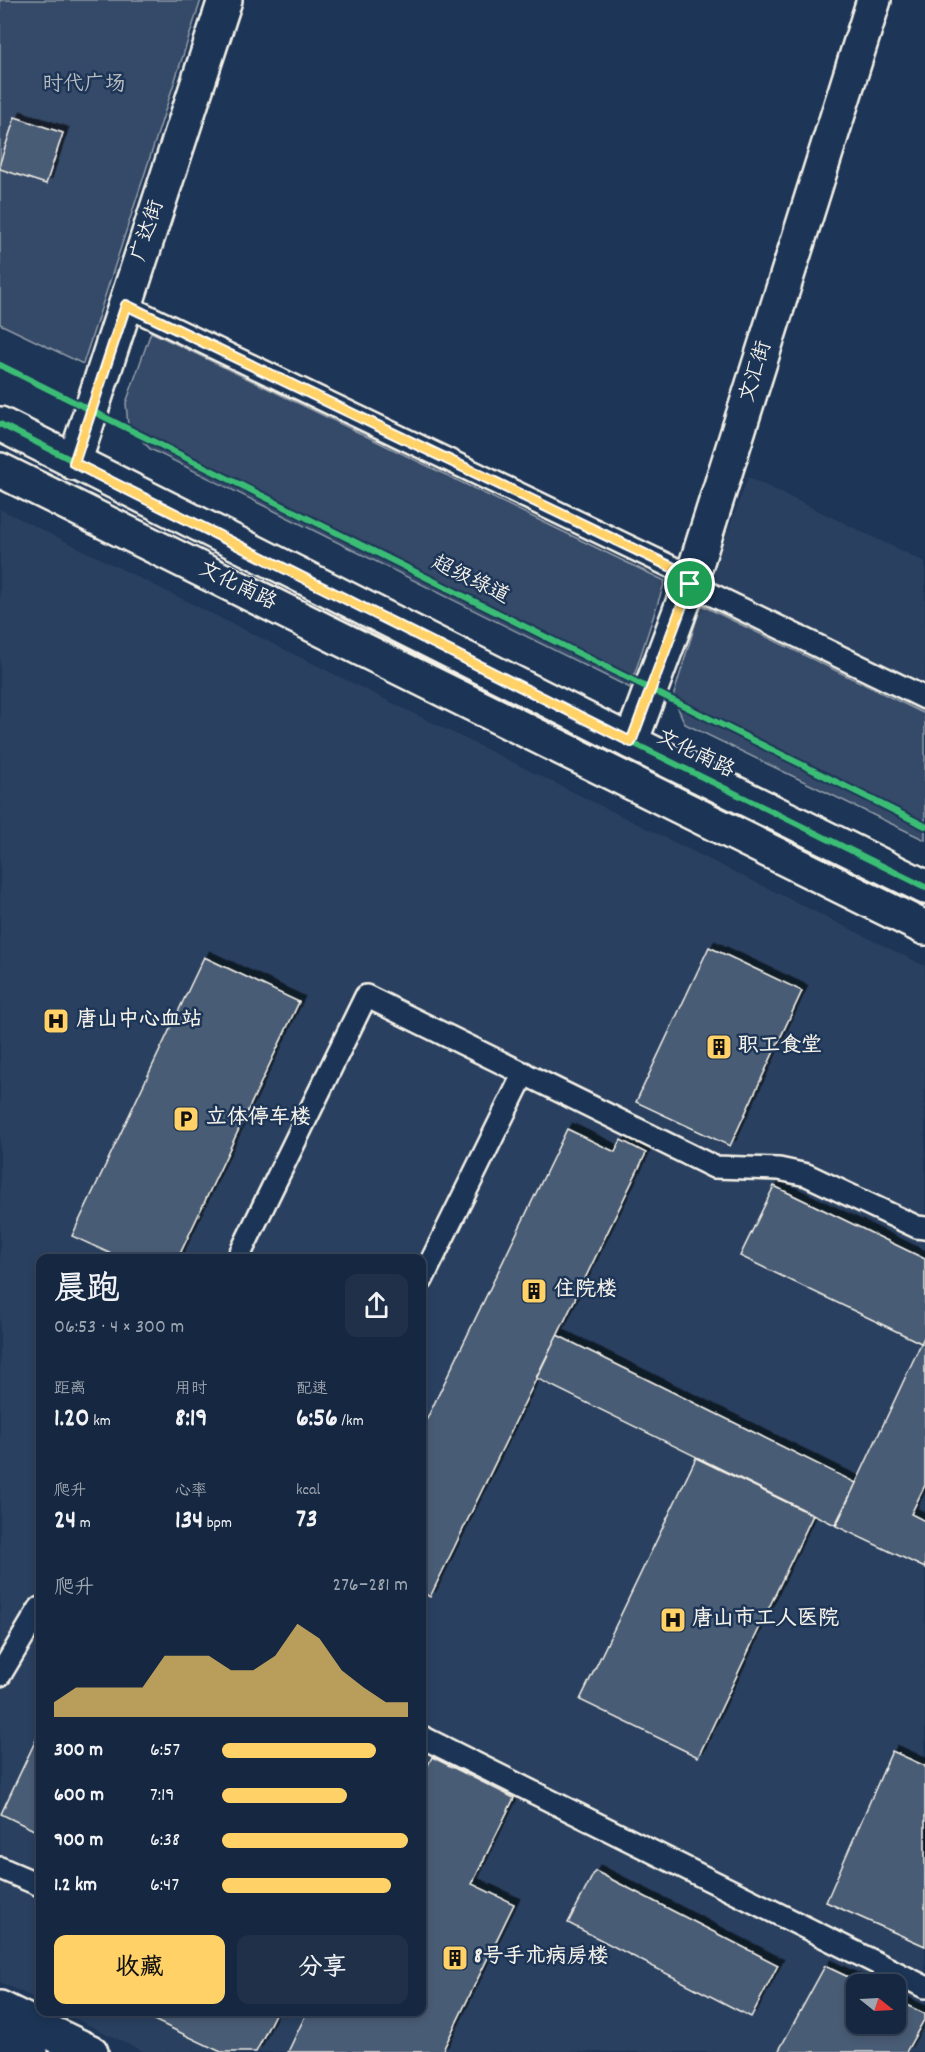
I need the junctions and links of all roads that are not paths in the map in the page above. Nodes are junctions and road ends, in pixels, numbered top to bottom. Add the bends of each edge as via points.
1 (225, 0) edge
2 (874, 0) edge
3 (126, 305) junction
4 (0, 424) edge
5 (74, 463) junction
6 (0, 470) edge
7 (690, 584) junction
8 (925, 698) edge
9 (631, 742) junction
10 (925, 887) edge
11 (925, 928) edge
12 (524, 1073) junction
13 (925, 1228) edge
14 (240, 1254) edge
15 (426, 1272) edge
16 (36, 1615) edge
17 (0, 1675) edge
18 (426, 1739) edge
19 (0, 1868) edge
20 (36, 1883) edge
21 (925, 1988) edge
22 (0, 2008) edge
23 (26, 2045) edge
24 (91, 2052) edge

1 - 3 street, 广达街
2 - 7 street, 文汇街
3 - 5 street, 广达街
3 - 7 lane via 680,571
4 - 5 street, 文化南路
5 - 9 street, 文化南路
6 - 11 street, 文化南路
7 - 8 lane
7 - 9 street, 文汇街
9 - 10 street, 文化南路
12 - 13 lane via 714,1167 779,1169 807,1176
12 - 14 lane via 366,996
12 - 15 lane
16 - 17 lane
18 - 21 lane
19 - 20 lane
22 - 23 street
23 - 24 street

